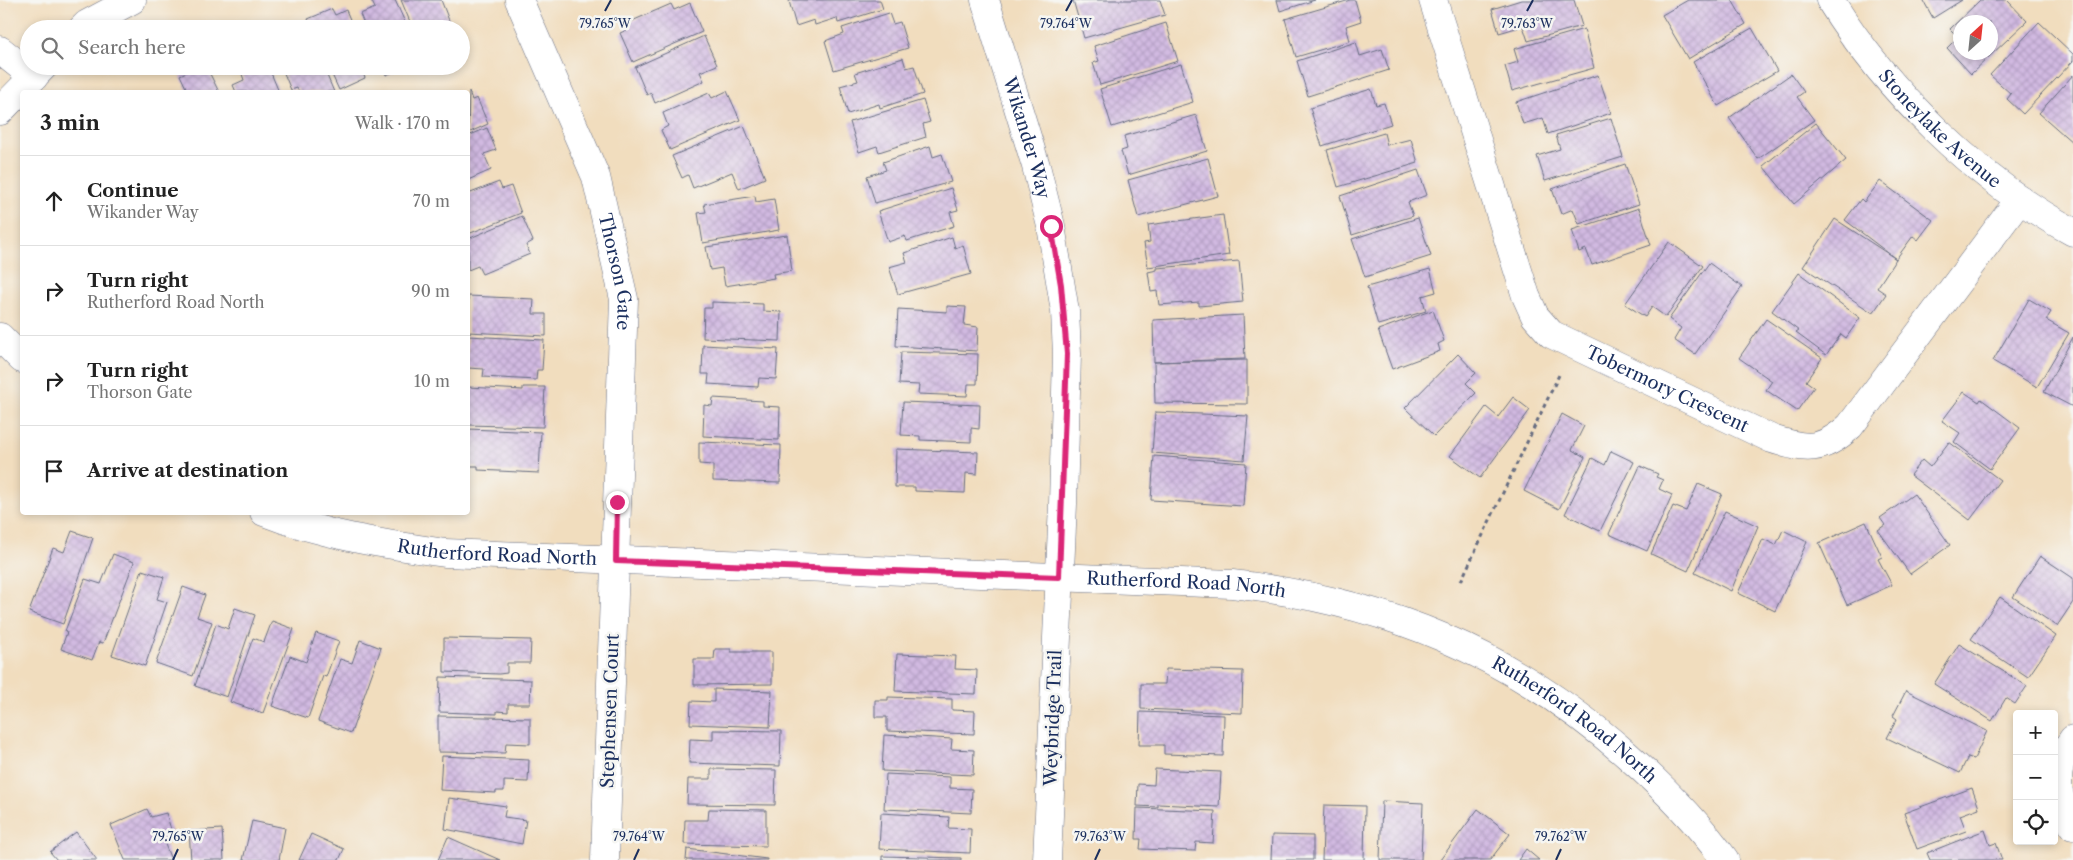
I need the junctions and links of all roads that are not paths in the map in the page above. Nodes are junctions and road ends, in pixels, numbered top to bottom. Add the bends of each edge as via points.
1 (132, 0) edge
2 (520, 0) edge
3 (985, 0) edge
4 (1433, 0) edge
5 (1830, 0) edge
6 (94, 20) edge
7 (0, 50) edge
8 (20, 61) edge
9 (36, 75) edge
10 (21, 90) edge
11 (20, 91) edge
12 (0, 111) edge
13 (2020, 199) junction
14 (2073, 232) edge
15 (0, 337) edge
16 (20, 357) edge
17 (273, 515) edge
18 (616, 561) junction
19 (1059, 577) junction
20 (2073, 739) edge
21 (2073, 826) edge
22 (605, 860) edge
23 (1047, 860) edge
24 (1725, 860) edge

1 - 6 street
2 - 18 street, Thorson Gate via 596,177 624,299
3 - 19 street, Wikander Way via 1036,166 1061,285 1067,354
4 - 13 street, Tobermory Crescent via 1535,316 1551,334 1772,439 1799,448 1818,447 1836,440 1850,426
5 - 13 street, Stoneylake Avenue via 1848,28 1903,94 1986,174
7 - 8 street
9 - 10 street
11 - 12 street
13 - 14 street, Stoneylake Avenue
15 - 16 street
17 - 18 street, Rutherford Road North via 316,530 445,553
18 - 19 street, Rutherford Road North
18 - 22 street, Stephensen Court
19 - 23 street, Weybridge Trail
19 - 24 street, Rutherford Road North via 1232,584 1304,593 1383,614 1469,648 1545,690 1611,740 1685,810
20 - 21 street via 2063,752 2057,772 2059,794

